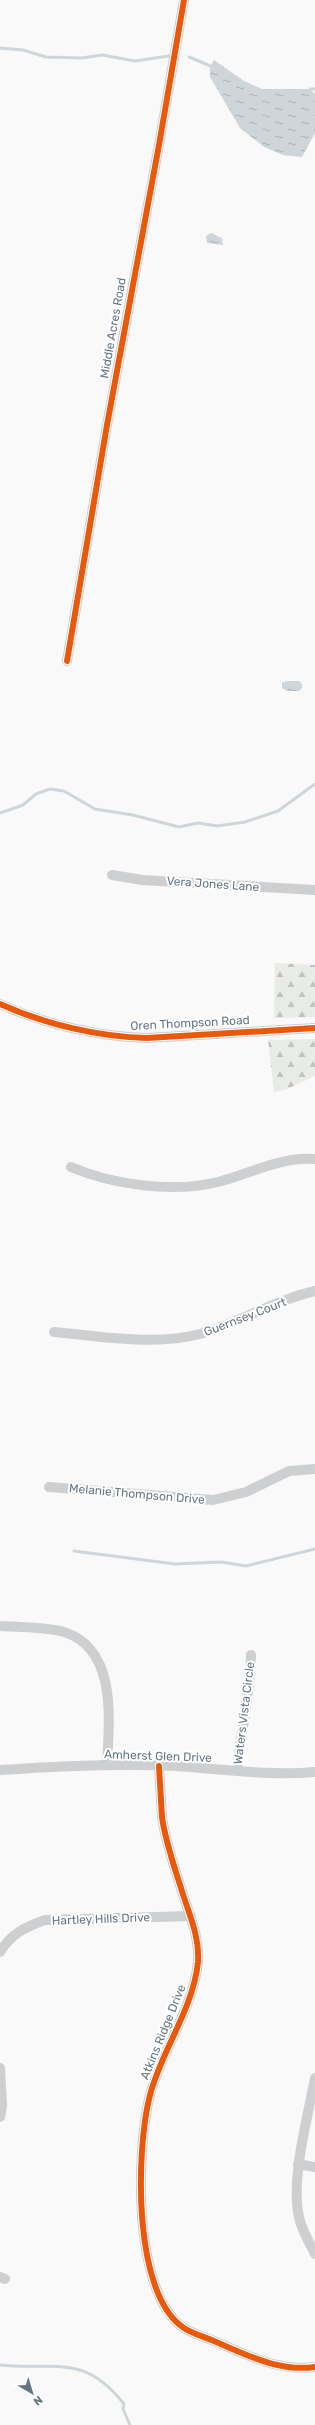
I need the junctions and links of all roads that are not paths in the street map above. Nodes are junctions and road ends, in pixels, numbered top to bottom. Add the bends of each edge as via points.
1 (184, 0) edge
2 (67, 660) dead end
3 (112, 875) dead end
4 (315, 890) edge
5 (0, 1004) edge
6 (315, 1028) edge
7 (315, 1159) edge
8 (71, 1167) dead end
9 (315, 1292) edge
10 (54, 1332) dead end
11 (315, 1468) edge
12 (49, 1487) dead end
13 (0, 1626) edge
14 (251, 1655) dead end
15 (107, 1765) junction
16 (159, 1766) junction
17 (0, 1770) edge
18 (237, 1770) junction
19 (315, 1772) edge
20 (191, 1916) junction
21 (0, 1952) edge
22 (0, 2068) edge
23 (315, 2078) edge
24 (0, 2117) edge
25 (298, 2164) junction
26 (315, 2168) edge
27 (315, 2254) edge
28 (315, 2367) edge

1 - 2 street, Middle Acres Road
3 - 4 street, Vera Jones Lane via 142,880
5 - 6 street, Oren Thompson Road via 76,1028 123,1038
7 - 8 street via 290,1160 218,1182 174,1187 110,1179
9 - 10 street, Guernsey Court via 222,1327 187,1336 141,1339
11 - 12 street, Melanie Thompson Drive via 289,1471 246,1492 213,1500
13 - 15 street via 64,1632 84,1643 99,1661 106,1679 109,1729
14 - 18 street, Waters Vista Circle
15 - 16 street, Amherst Glen Drive
15 - 17 street, Amherst Glen Drive
16 - 18 street, Amherst Glen Drive
16 - 20 street, Atkins Ridge Drive via 162,1819
18 - 19 street, Amherst Glen Drive via 287,1774
20 - 21 street, Hartley Hills Drive via 45,1920 25,1927 7,1940
20 - 28 street, Atkins Ridge Drive via 198,1960 194,1985 179,2026 159,2067 143,2129 141,2201 149,2268 169,2312 184,2328 269,2364 303,2369
22 - 24 street
23 - 25 street
25 - 26 street
25 - 27 street via 300,2220

